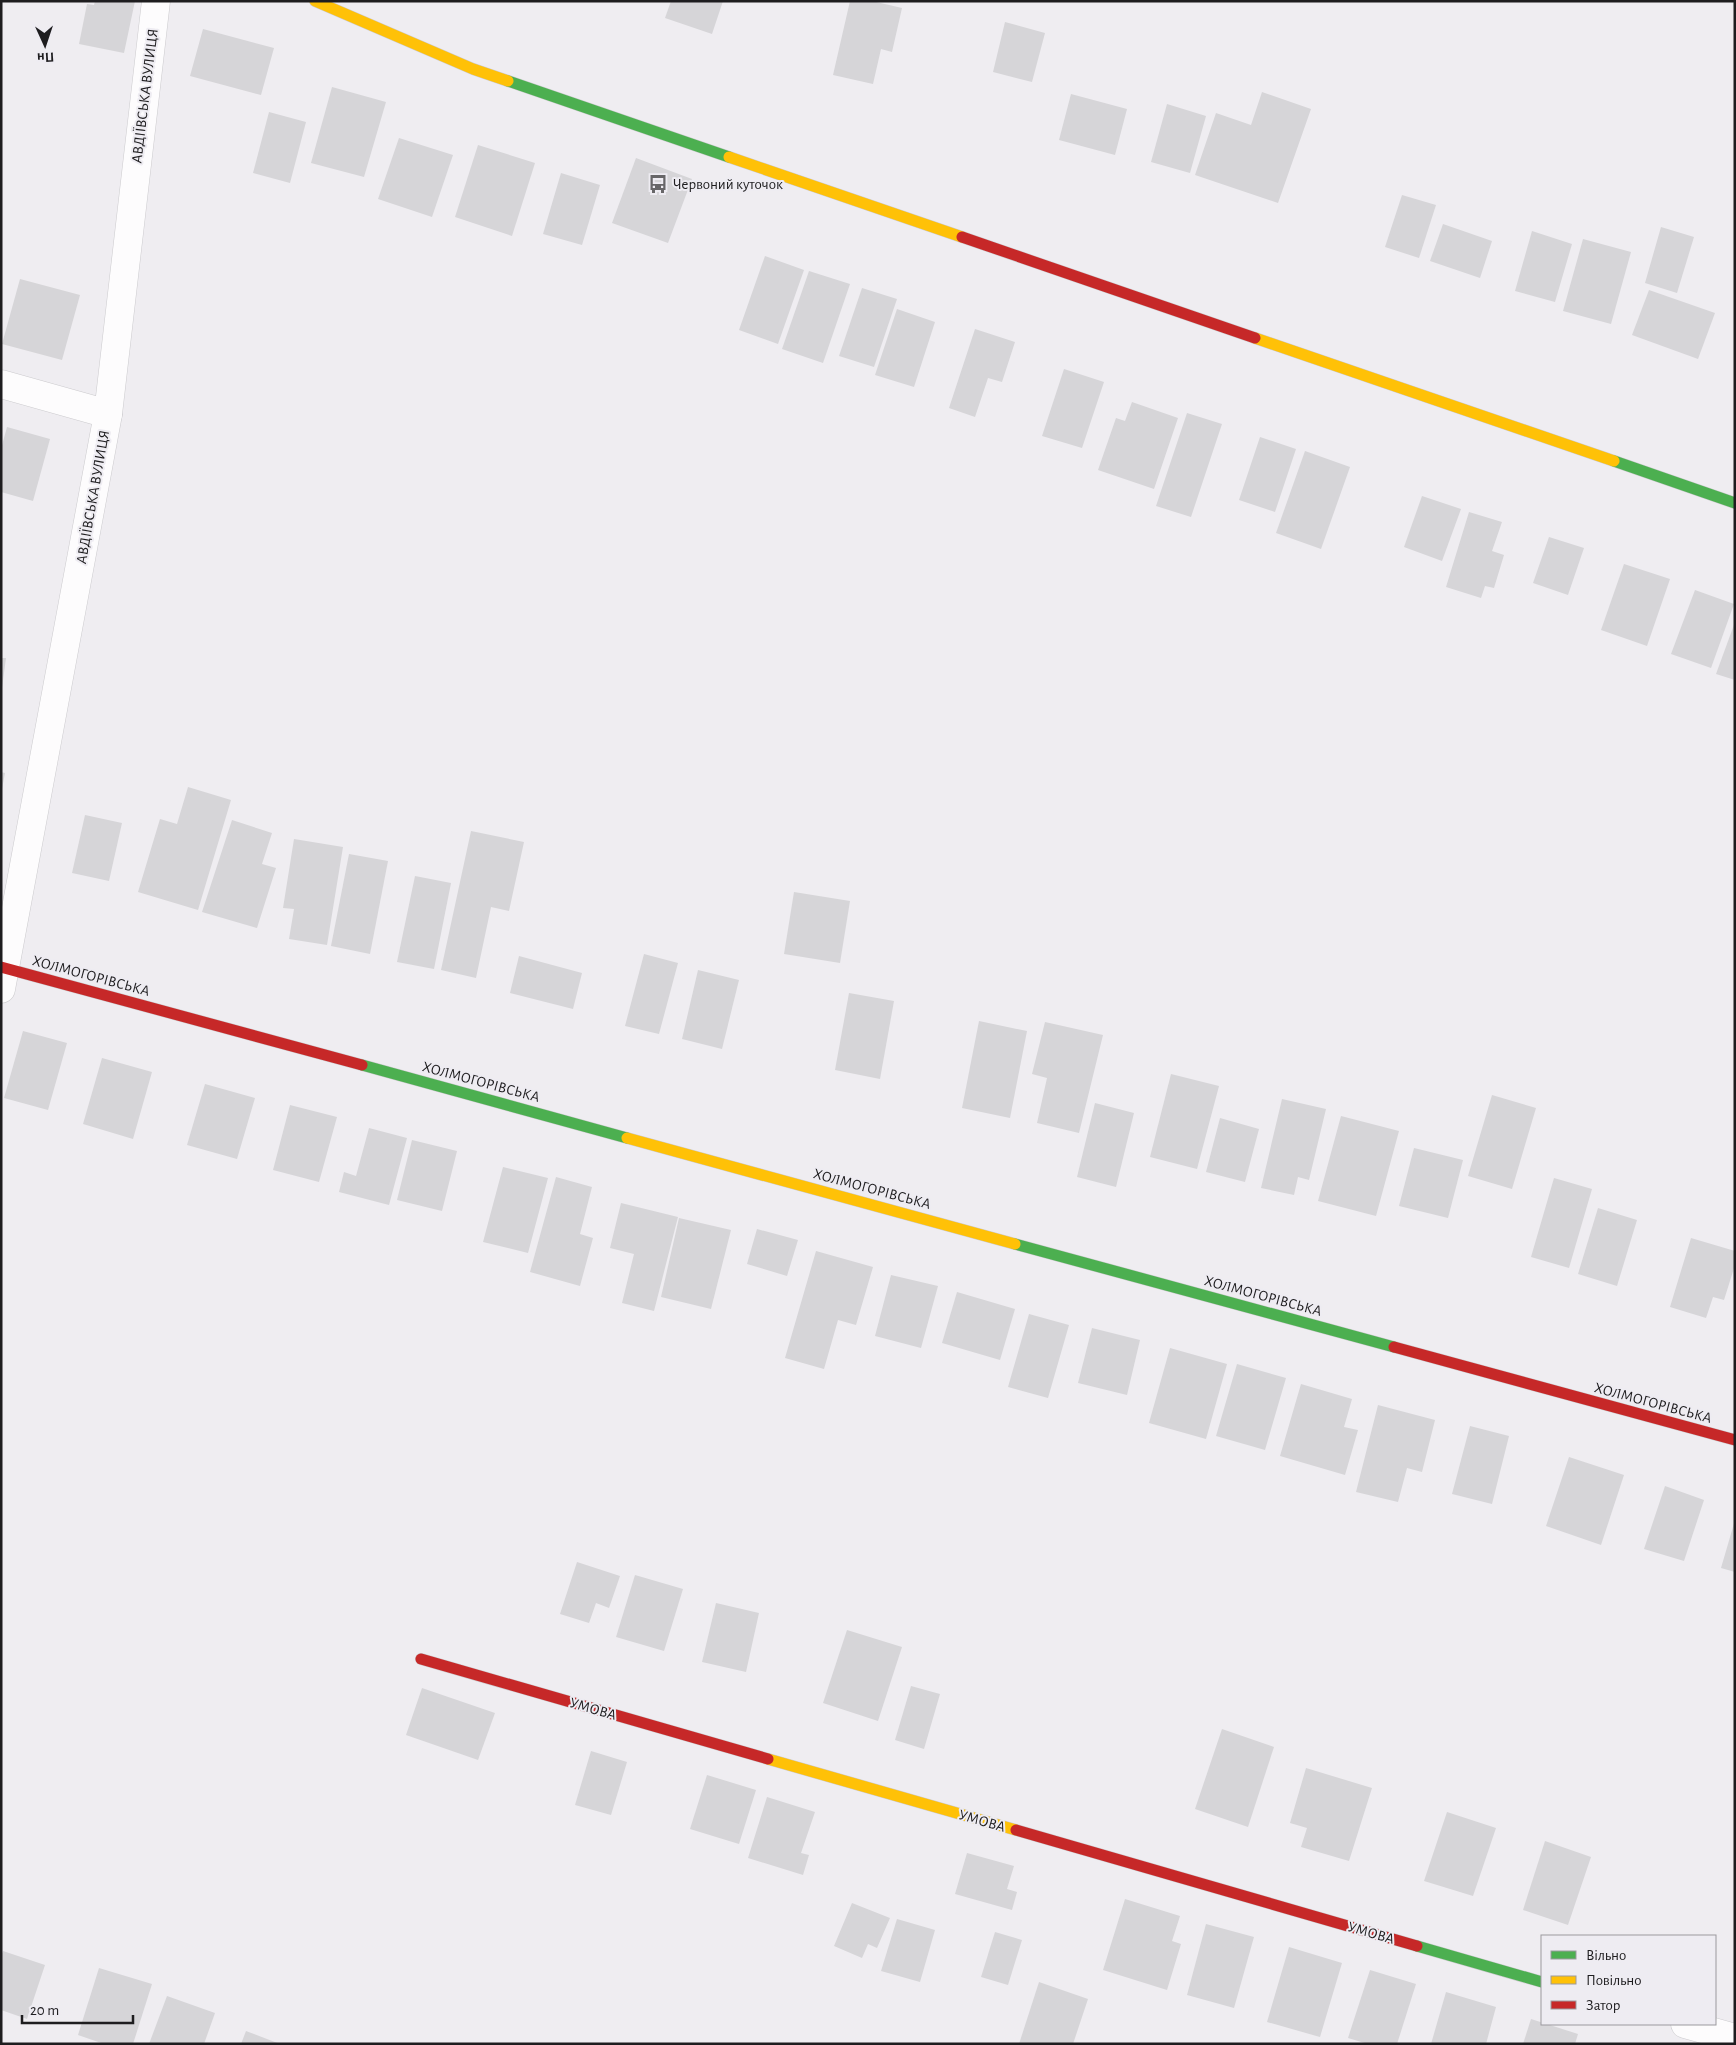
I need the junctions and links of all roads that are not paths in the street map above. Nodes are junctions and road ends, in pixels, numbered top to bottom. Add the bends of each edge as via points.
1 (156, 1) edge
2 (316, 1) edge
3 (1, 384) edge
4 (108, 414) junction
5 (1735, 503) edge
6 (3, 975) edge
7 (1735, 1440) edge
8 (422, 1659) dead end
9 (1541, 1982) edge
10 (1690, 2025) edge
11 (1735, 2038) edge

1 - 4 street, АВДІЇВСЬКА ВУЛИЦЯ
2 - 5 street via 473,69
3 - 4 street
4 - 6 street, АВДІЇВСЬКА ВУЛИЦЯ
6 - 7 street, ХОЛМОГОРІВСЬКА
8 - 9 street, УМОВА
10 - 11 street

